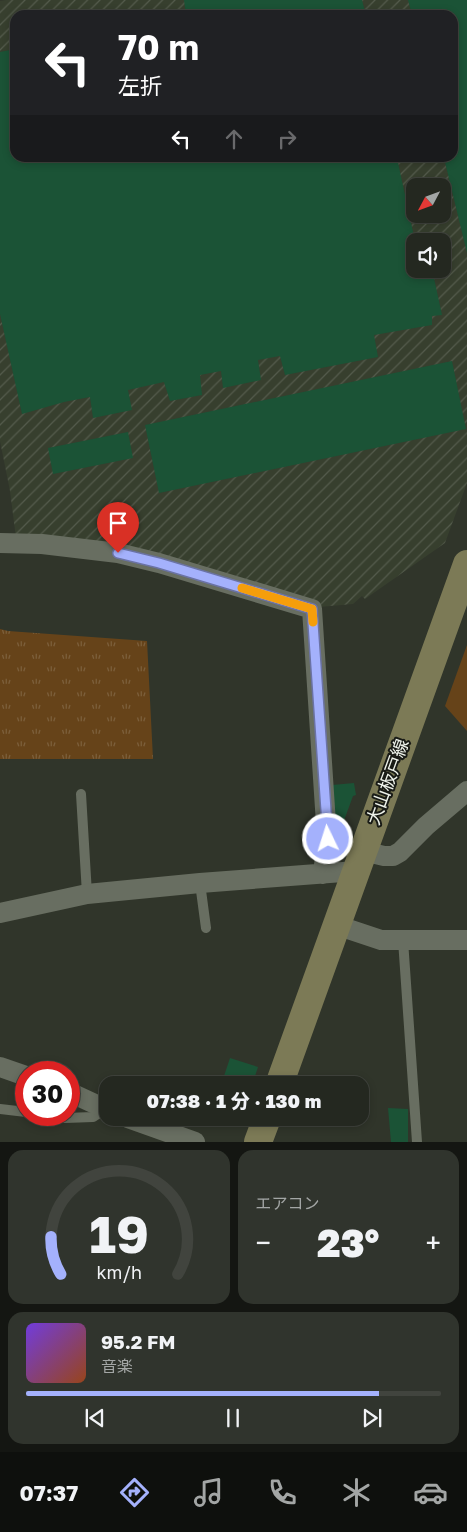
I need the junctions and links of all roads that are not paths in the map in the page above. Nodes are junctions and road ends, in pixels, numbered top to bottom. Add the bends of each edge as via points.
1 (0, 543) edge
2 (467, 564) edge
3 (467, 790) edge
4 (81, 794) dead end
5 (360, 861) junction
6 (323, 874) junction
7 (200, 883) junction
8 (87, 894) junction
9 (0, 913) edge
10 (336, 925) junction
11 (206, 928) dead end
12 (403, 940) junction
13 (467, 940) edge
14 (0, 1067) edge
15 (15, 1072) edge
16 (282, 1076) edge
17 (80, 1097) edge
18 (99, 1107) edge
19 (0, 1109) edge
20 (15, 1111) edge
21 (99, 1114) edge
22 (80, 1117) edge
23 (150, 1126) edge
24 (264, 1126) edge
25 (195, 1142) edge
26 (258, 1142) edge
27 (417, 1142) edge

1 - 6 street via 42,544 118,553 312,609 328,839
2 - 5 main road, 大山板戸線
3 - 5 street via 400,852
4 - 8 lane
5 - 6 street
5 - 10 main road, 大山板戸線
6 - 7 street
7 - 8 street
7 - 11 lane
8 - 9 street
10 - 12 street via 381,940
10 - 16 main road, 大山板戸線
12 - 13 street
12 - 27 lane
14 - 15 street
17 - 18 street
19 - 20 lane
21 - 22 lane
23 - 25 street
24 - 26 main road

